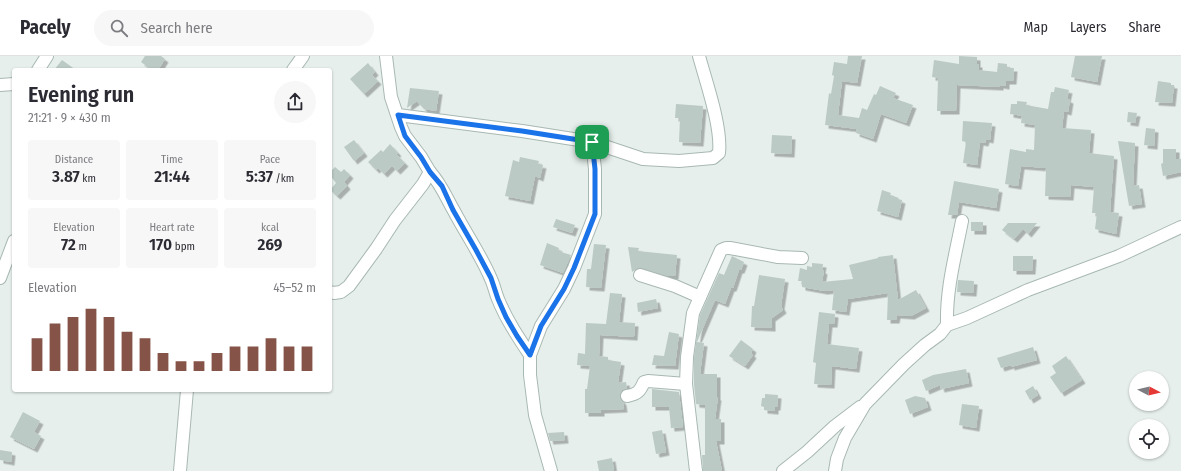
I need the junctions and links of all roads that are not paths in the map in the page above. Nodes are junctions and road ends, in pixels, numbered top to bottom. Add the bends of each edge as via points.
1 (47, 56) edge
2 (303, 56) edge
3 (386, 56) edge
4 (699, 56) edge
5 (39, 68) edge
6 (294, 68) edge
7 (12, 84) edge
8 (0, 85) edge
9 (398, 115) junction
10 (592, 142) junction
11 (430, 172) junction
12 (962, 222) dead end
13 (1181, 227) edge
14 (12, 244) edge
15 (802, 258) dead end
16 (3, 260) edge
17 (640, 275) dead end
18 (0, 278) edge
19 (332, 292) edge
20 (700, 297) junction
21 (948, 325) junction
22 (530, 355) junction
23 (686, 384) junction
24 (186, 392) edge
25 (627, 396) dead end
26 (865, 404) junction
27 (180, 471) edge
28 (551, 471) edge
29 (696, 471) edge
30 (783, 471) edge
31 (835, 471) edge

1 - 5 street
2 - 6 street
3 - 9 street via 391,97
4 - 10 street via 720,143 719,153 713,158 680,161 643,159
7 - 8 street
9 - 10 street
9 - 11 street via 405,136
10 - 22 street via 595,214 574,268 541,326
11 - 19 street via 348,286 341,292
11 - 22 street via 442,186 491,278 506,317
12 - 21 street via 950,278
13 - 21 street via 1119,256 1028,290
14 - 16 street
15 - 20 street via 778,257 726,248 722,250
16 - 18 street
17 - 20 street
20 - 23 street via 693,313
21 - 26 street via 894,372
22 - 28 street via 535,415
23 - 25 street via 648,381 644,382 636,394
23 - 29 street
24 - 27 street
26 - 30 street via 834,426
26 - 31 street via 845,438

